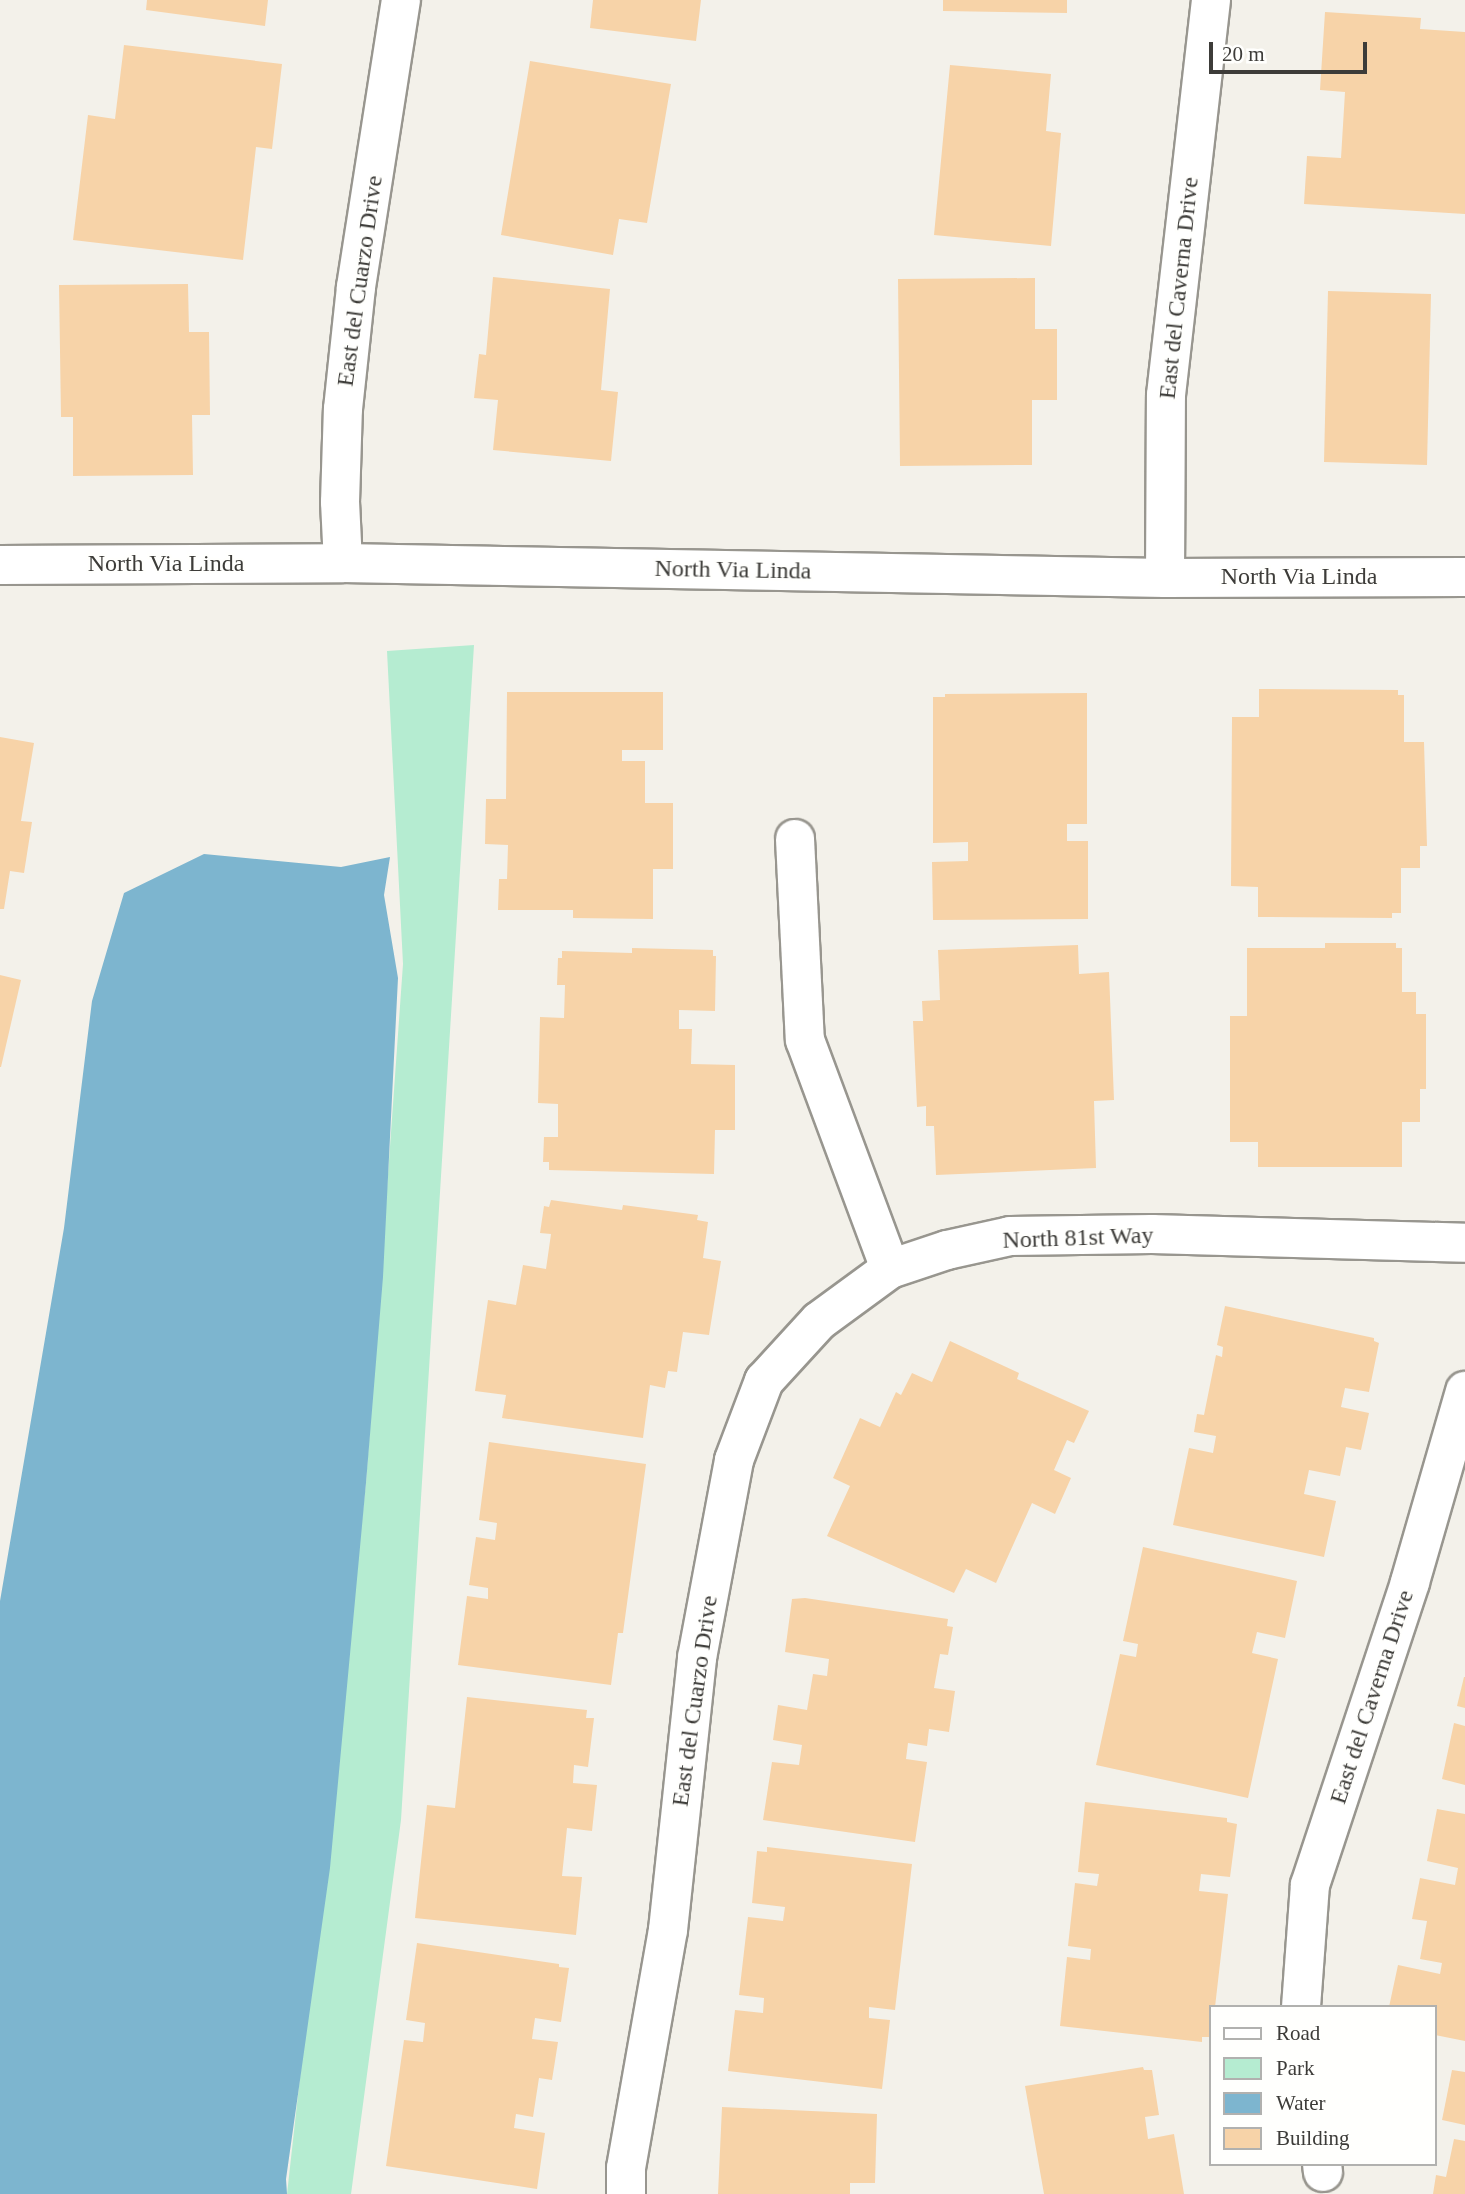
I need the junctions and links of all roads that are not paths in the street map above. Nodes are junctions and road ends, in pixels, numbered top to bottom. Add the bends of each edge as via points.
1 (401, 0) edge
2 (1211, 0) edge
3 (343, 563) junction
4 (0, 565) edge
5 (1465, 577) edge
6 (1165, 578) junction
7 (795, 839) dead end
8 (1465, 1243) edge
9 (890, 1269) junction
10 (1465, 1391) edge
11 (1301, 2005) edge
12 (626, 2194) edge

1 - 3 street, East del Cuarzo Drive via 356,287 343,408
2 - 6 street, East del Caverna Drive via 1166,395
3 - 4 street, North Via Linda
3 - 6 street, North Via Linda
5 - 6 street, North Via Linda
7 - 9 street via 805,1040
8 - 9 street, North 81st Way via 1152,1234 1010,1237 947,1250
9 - 12 street, East del Cuarzo Drive via 819,1321 764,1381 734,1460 697,1658 668,1930 626,2168
10 - 11 street, East del Caverna Drive via 1410,1582 1310,1885

